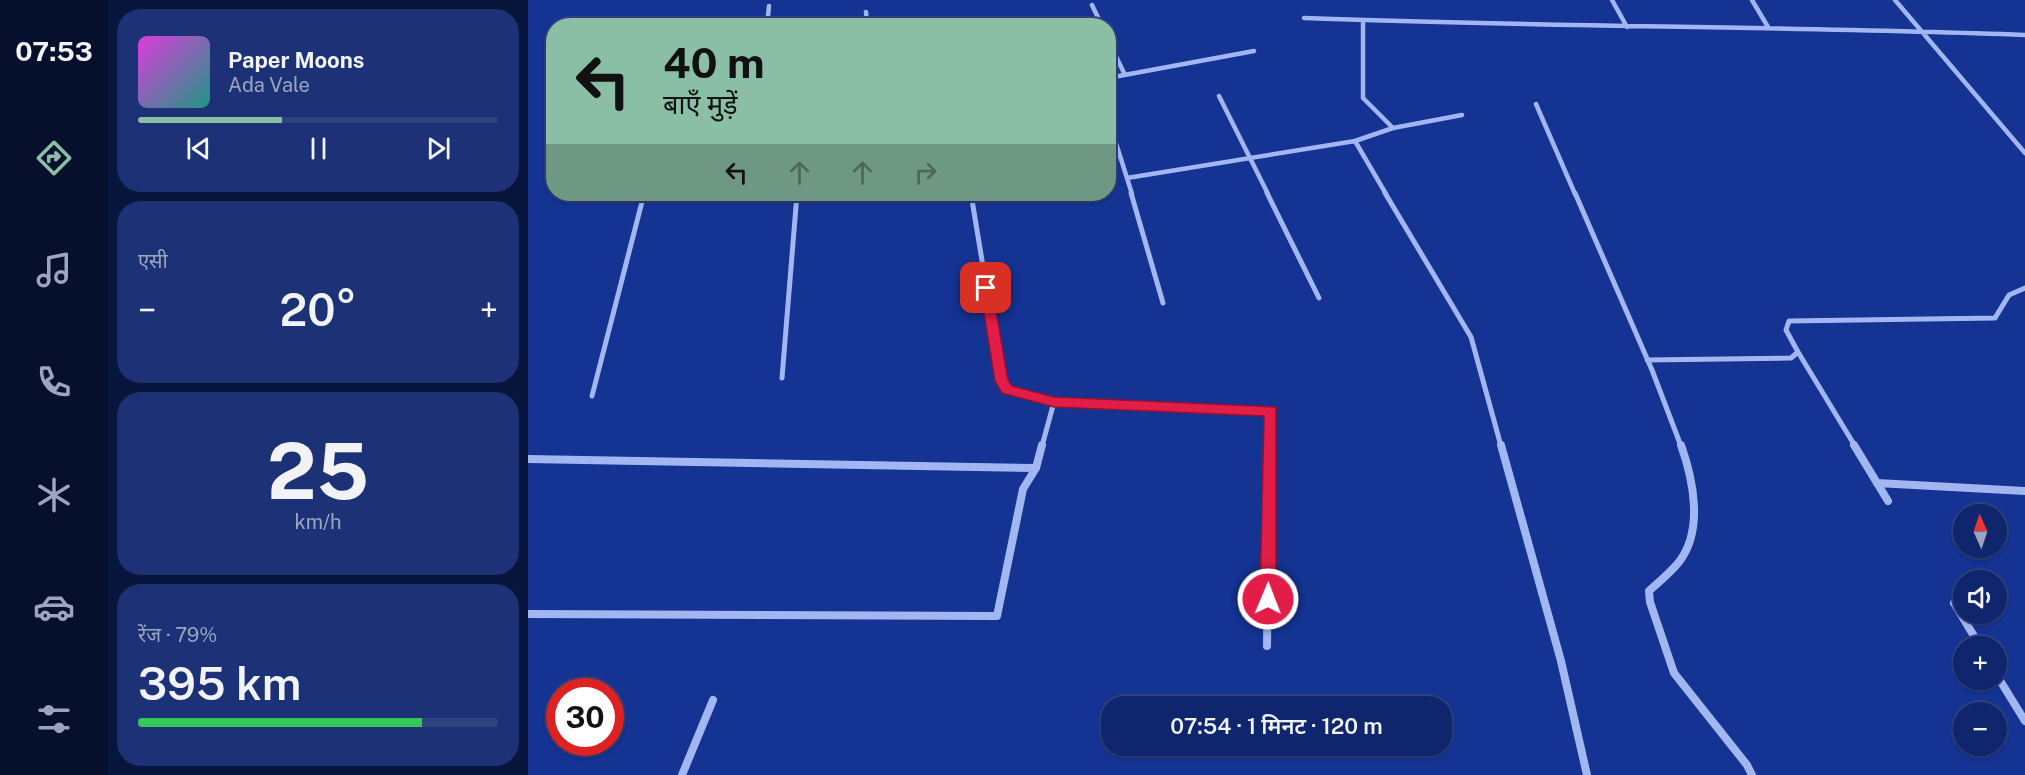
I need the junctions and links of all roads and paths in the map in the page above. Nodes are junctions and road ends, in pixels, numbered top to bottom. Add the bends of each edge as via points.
1 (1612, 0) edge
2 (1752, 0) edge
3 (1895, 0) edge
4 (1092, 5) dead end
5 (770, 6) dead end
6 (867, 12) dead end
7 (768, 18) edge
8 (867, 18) edge
9 (1098, 18) edge
10 (1304, 18) dead end
11 (1363, 21) junction
12 (1627, 27) junction
13 (1768, 27) junction
14 (1924, 31) junction
15 (2025, 35) edge
16 (1254, 51) dead end
17 (1116, 56) edge
18 (1125, 75) junction
19 (1116, 77) edge
20 (1219, 96) dead end
21 (1536, 104) dead end
22 (1462, 115) dead end
23 (1393, 128) junction
24 (1354, 141) junction
25 (1116, 143) edge
26 (2025, 153) edge
27 (1252, 159) junction
28 (1127, 178) junction
29 (642, 201) edge
30 (796, 201) edge
31 (972, 201) edge
32 (2025, 288) edge
33 (1319, 298) dead end
34 (1163, 303) dead end
35 (1798, 352) junction
36 (1647, 360) junction
37 (782, 378) dead end
38 (592, 396) dead end
39 (1054, 402) junction
40 (528, 459) edge
41 (1036, 468) junction
42 (1877, 483) junction
43 (2025, 491) edge
44 (1888, 501) dead end
45 (528, 614) edge
46 (1267, 646) dead end
47 (2006, 690) edge
48 (712, 700) dead end
49 (2025, 722) edge
50 (682, 775) edge
51 (1587, 775) edge
52 (1752, 775) edge

1 - 12 street
2 - 13 street
3 - 14 street
4 - 9 street
5 - 7 street
6 - 8 street
10 - 11 street
11 - 12 street
11 - 23 street via 1363,98
12 - 13 street
13 - 14 street
14 - 15 street
14 - 26 street
16 - 18 street
17 - 18 street
18 - 19 street
20 - 27 street
21 - 36 street
22 - 23 street
23 - 24 street
24 - 27 street
24 - 51 street via 1471,338 1561,661
25 - 28 street
27 - 28 street
27 - 33 street
28 - 34 street
29 - 38 street
30 - 37 street
31 - 39 street via 1002,381 1007,390
32 - 35 street via 2009,295 1995,318 1789,321 1786,330
35 - 36 street via 1791,358 1768,360
35 - 42 street
36 - 52 street via 1682,448 1693,488 1688,547 1679,562 1649,591 1650,602 1674,673
39 - 41 street
39 - 46 street via 1271,411
40 - 41 street
41 - 45 street via 1023,489 997,616
42 - 43 street
42 - 44 street
47 - 49 street
48 - 50 street

